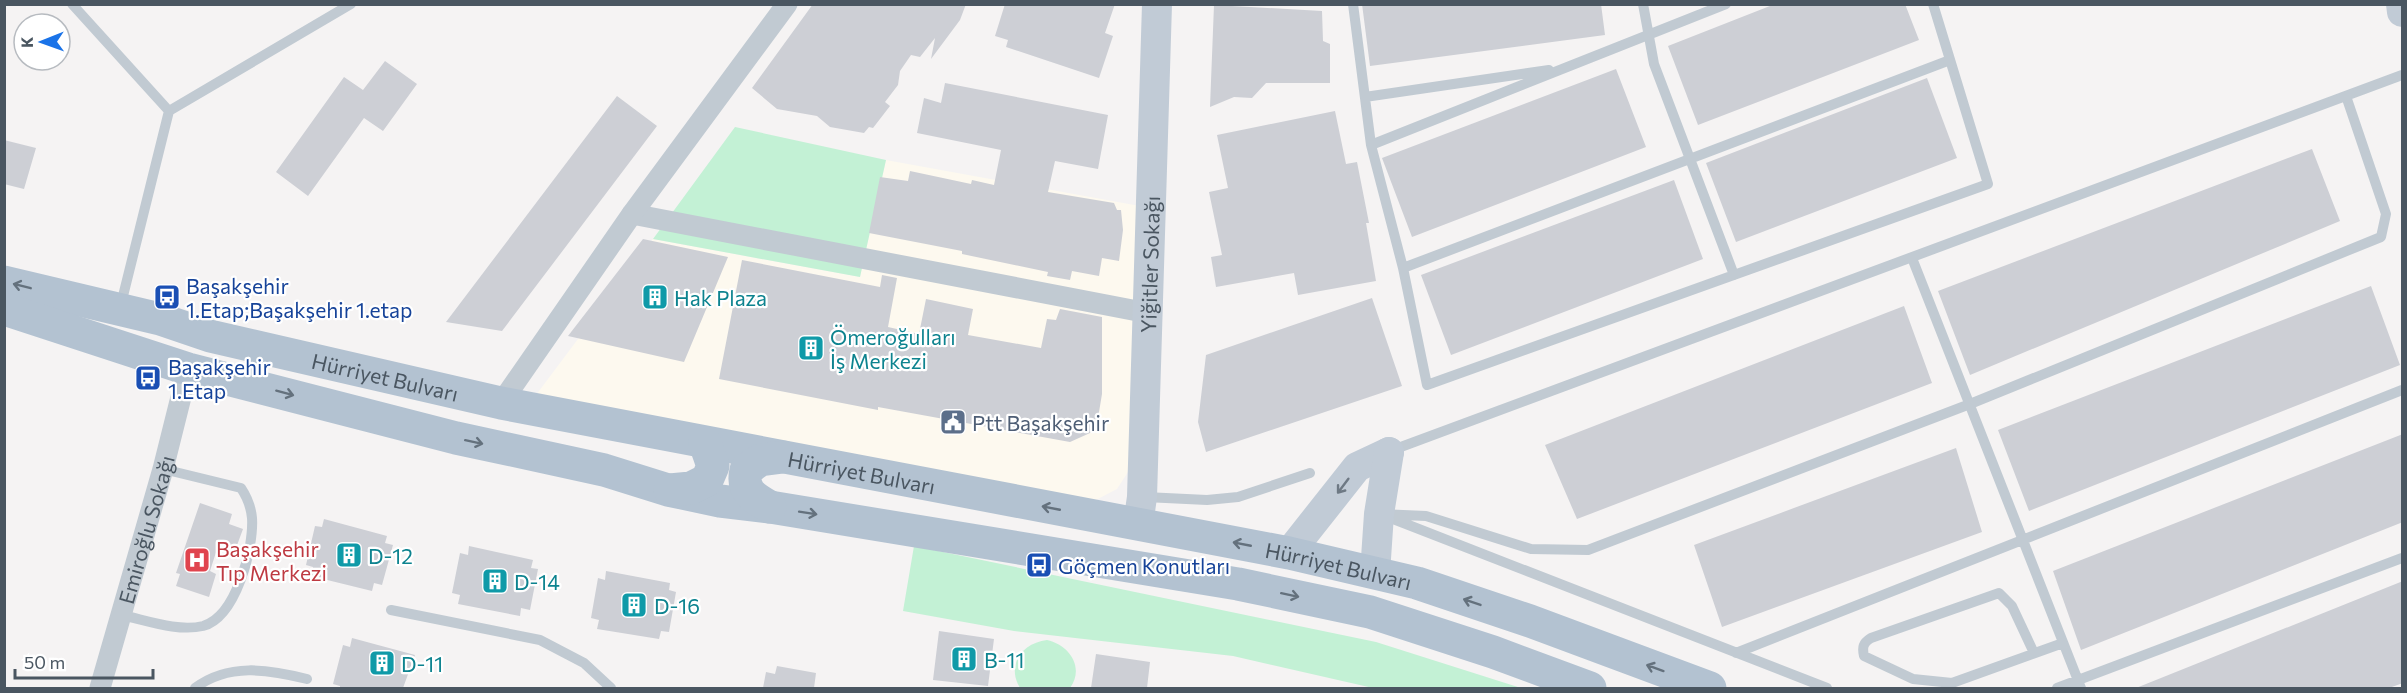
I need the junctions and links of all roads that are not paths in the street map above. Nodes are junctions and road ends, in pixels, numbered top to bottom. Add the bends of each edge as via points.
1 (72, 4) edge
2 (351, 4) edge
3 (787, 4) edge
4 (1157, 4) edge
5 (1353, 4) edge
6 (1643, 4) edge
7 (1726, 4) edge
8 (1933, 4) edge
9 (2401, 4) edge
10 (2403, 12) edge
11 (1648, 35) junction
12 (1950, 60) junction
13 (1567, 67) junction
14 (2403, 75) edge
15 (2346, 96) junction
16 (1365, 97) junction
17 (169, 111) junction
18 (1371, 145) junction
19 (1690, 159) junction
20 (632, 214) junction
21 (4, 258) edge
22 (1912, 258) junction
23 (1402, 268) junction
24 (1734, 275) junction
25 (4, 282) edge
26 (122, 300) junction
27 (4, 309) edge
28 (1148, 313) junction
29 (160, 319) junction
30 (4, 329) edge
31 (188, 369) junction
32 (2403, 390) edge
33 (501, 403) junction
34 (1970, 404) junction
35 (705, 442) junction
36 (1389, 452) junction
37 (783, 457) junction
38 (163, 470) junction
39 (1310, 473) dead end
40 (668, 490) junction
41 (770, 507) junction
42 (1140, 511) junction
43 (1379, 514) junction
44 (2023, 540) junction
45 (1289, 553) junction
46 (2403, 558) edge
47 (1375, 573) junction
48 (391, 610) dead end
49 (121, 615) junction
50 (2063, 643) junction
51 (1736, 653) junction
52 (2034, 653) junction
53 (307, 679) dead end
54 (2080, 685) edge
55 (99, 688) edge
56 (195, 688) edge
57 (611, 688) edge
58 (1590, 688) edge
59 (1710, 688) edge
60 (1827, 688) edge
61 (2057, 688) edge

1 - 17 lane
2 - 17 lane
3 - 20 street
4 - 28 street, Yiğitler Sokağı
5 - 16 lane
6 - 11 lane
7 - 11 lane
8 - 12 lane
9 - 10 street
11 - 13 lane
11 - 19 lane via 1654,64
12 - 19 lane
12 - 24 lane via 1988,184
13 - 16 lane
13 - 18 lane
14 - 15 lane
15 - 22 lane
15 - 34 lane via 2386,214 2381,237
16 - 18 lane
17 - 26 lane
18 - 23 lane
19 - 23 lane
19 - 24 lane
20 - 28 street
20 - 33 street
21 - 26 main road
22 - 34 lane
22 - 36 lane
23 - 24 lane via 1427,385
29 -> 25 main road, Hürriyet Bulvarı
26 - 29 main road
27 - 31 main road, Hürriyet Bulvarı
28 - 42 street, Yiğitler Sokağı
29 - 33 main road, Hürriyet Bulvarı via 210,336
30 - 31 main road
31 - 38 street, Emiroğlu Sokağı
31 -> 40 main road, Hürriyet Bulvarı via 456,438 604,470
32 - 44 lane
33 - 35 main road, Hürriyet Bulvarı
34 - 43 lane via 1588,550 1531,549 1426,516
34 - 44 lane
35 - 37 main road, Hürriyet Bulvarı
35 - 40 main road via 712,466 707,480 691,488
36 - 43 street
36 -> 45 street via 1357,467
37 - 41 main road via 760,460 746,470 746,488
42 -> 37 main road, Hürriyet Bulvarı
38 - 49 street, Emiroğlu Sokağı
38 - 49 lane via 241,488 252,518 245,571 234,594 209,624 187,628
39 - 42 lane via 1238,498
40 - 41 main road, Hürriyet Bulvarı
41 -> 58 main road, Hürriyet Bulvarı via 1238,584 1370,612
45 -> 42 main road, Hürriyet Bulvarı
43 - 47 street
43 - 51 lane
44 - 50 lane
44 - 51 lane
45 - 47 main road, Hürriyet Bulvarı
46 - 54 lane
59 -> 47 main road, Hürriyet Bulvarı via 1530,621
48 - 57 lane via 540,640 584,663
49 - 55 street, Emiroğlu Sokağı
50 - 52 lane
50 - 54 lane
51 - 60 lane
52 - 52 lane via 1952,683 1913,679 1864,656 1862,648 1871,638 1999,593 2012,606
53 - 56 lane via 279,672 229,671
54 - 61 lane

